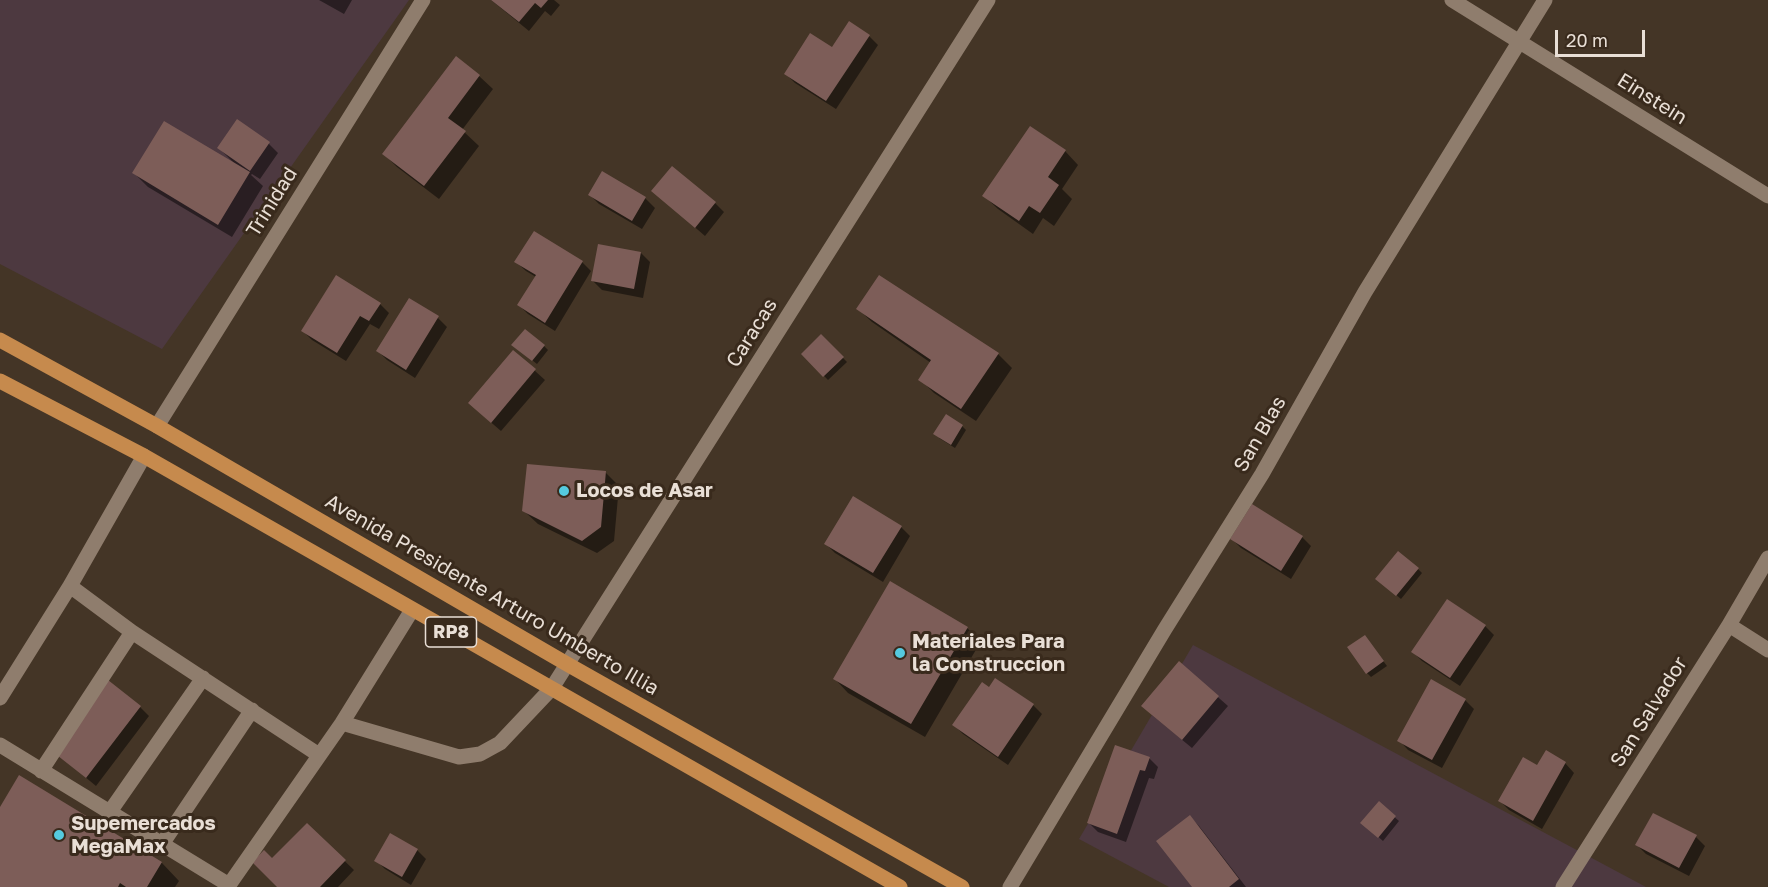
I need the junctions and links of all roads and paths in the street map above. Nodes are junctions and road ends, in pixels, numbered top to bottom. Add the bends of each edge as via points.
1 (423, 0) edge
2 (988, 0) edge
3 (1452, 0) edge
4 (1545, 0) edge
5 (1518, 41) junction
6 (1768, 196) edge
7 (0, 340) edge
8 (0, 381) edge
9 (157, 426) junction
10 (144, 456) junction
11 (1768, 558) edge
12 (70, 586) junction
13 (412, 610) junction
14 (1728, 625) junction
15 (132, 632) junction
16 (1768, 650) edge
17 (567, 664) junction
18 (203, 678) junction
19 (552, 688) junction
20 (0, 698) edge
21 (252, 710) junction
22 (342, 723) junction
23 (0, 745) edge
24 (320, 755) junction
25 (41, 771) junction
26 (109, 813) junction
27 (162, 844) junction
28 (900, 887) edge
29 (962, 887) edge
30 (1010, 887) edge
31 (1563, 887) edge

1 - 9 street, Trinidad
2 - 17 street, Caracas
3 - 5 street, Einstein
4 - 5 street, San Blas
5 - 6 street, Einstein
5 - 30 street, San Blas via 1365,292 1262,474
7 - 9 main road, Avenida Presidente Arturo Umberto Illia / RP8
8 - 10 main road, RP8
9 - 17 main road, Avenida Presidente Arturo Umberto Illia / RP8
10 - 12 street
10 - 13 main road, RP8
11 - 14 street, San Salvador
12 - 15 street
12 - 20 street
13 - 19 main road, RP8
13 - 22 street
14 - 16 street
14 - 31 street, San Salvador
15 - 18 street
15 - 25 street
17 - 19 street, Caracas
17 - 29 main road, Avenida Presidente Arturo Umberto Illia / RP8
18 - 21 street
18 - 26 street
19 - 22 street, Caracas via 500,743 480,754 459,757
19 - 28 main road, RP8
21 - 24 street
21 - 27 street
22 - 24 street
23 - 25 street
24 - 27 street via 229,885
25 - 26 street
26 - 27 street

